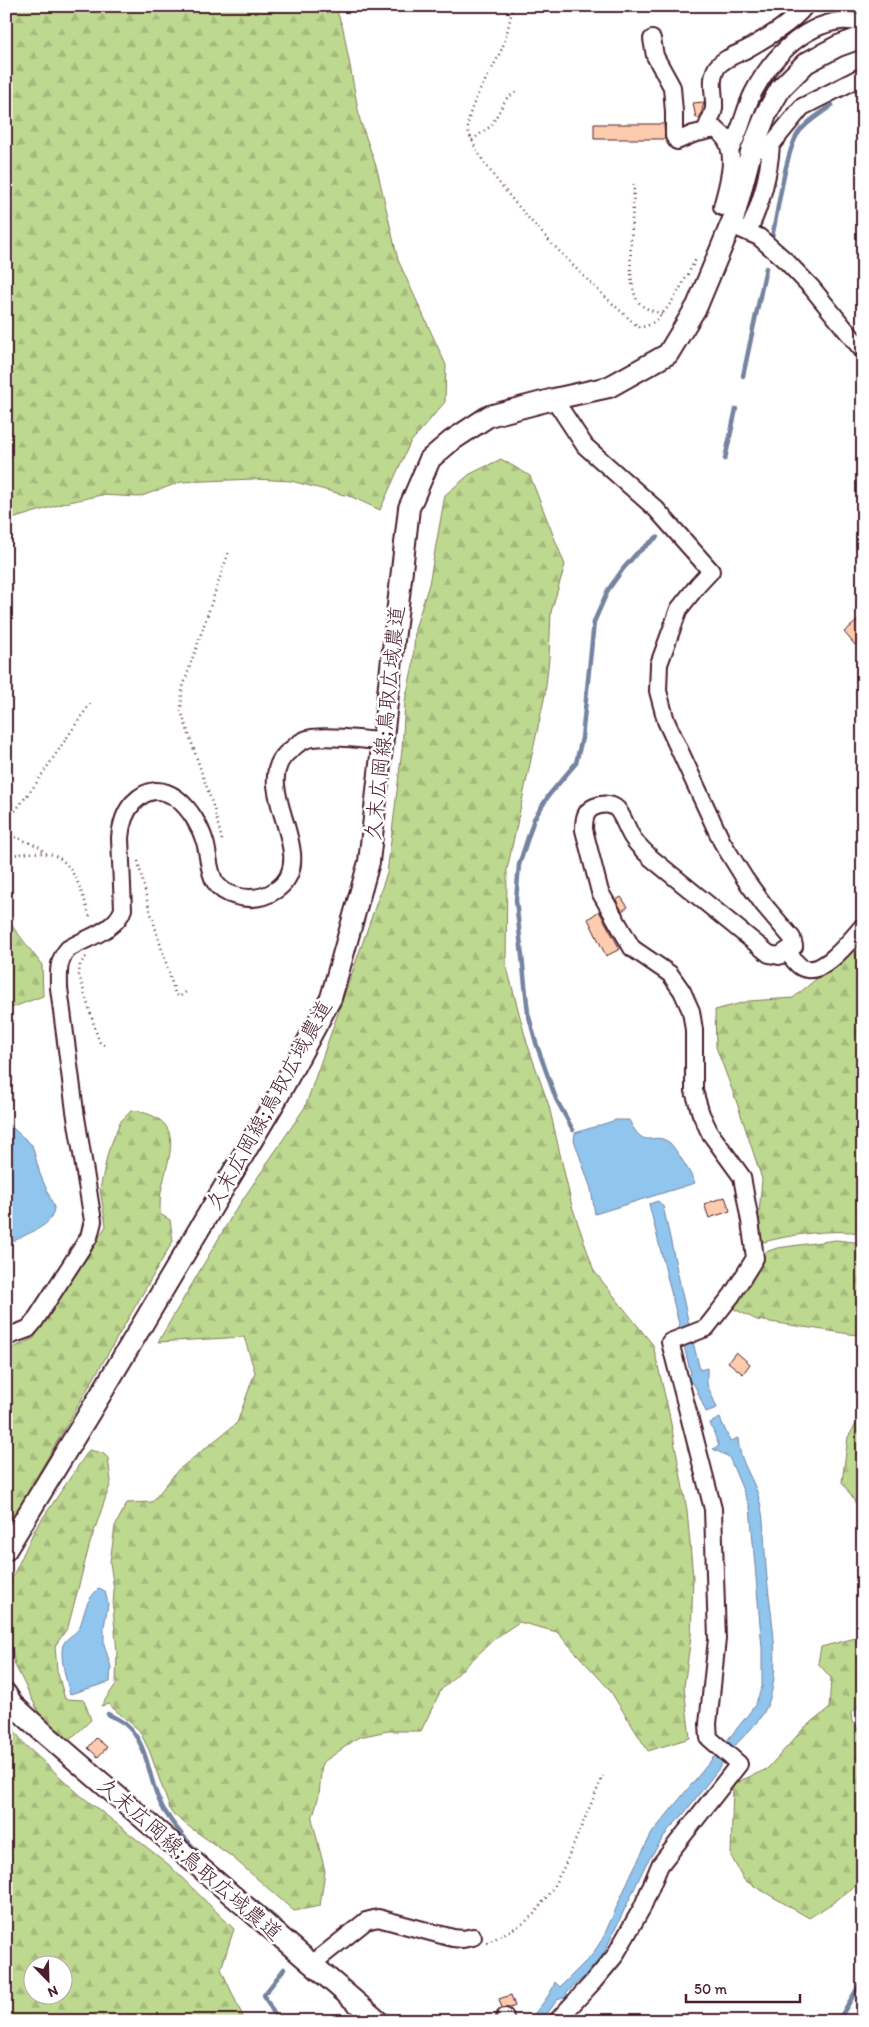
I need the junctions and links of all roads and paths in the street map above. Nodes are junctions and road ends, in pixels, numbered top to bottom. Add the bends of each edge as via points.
1 (513, 6) edge
2 (805, 6) edge
3 (863, 22) edge
4 (863, 37) edge
5 (652, 39) dead end
6 (863, 76) edge
7 (517, 91) dead end
8 (706, 130) junction
9 (471, 140) junction
10 (771, 144) junction
11 (730, 150) junction
12 (751, 152) junction
13 (634, 184) dead end
14 (722, 207) dead end
15 (740, 229) junction
16 (696, 259) dead end
17 (662, 314) junction
18 (863, 351) edge
19 (554, 399) junction
20 (230, 551) dead end
21 (91, 702) dead end
22 (383, 742) junction
23 (6, 823) edge
24 (6, 833) edge
25 (222, 843) dead end
26 (45, 854) dead end
27 (136, 855) dead end
28 (863, 926) edge
29 (787, 952) junction
30 (186, 992) dead end
31 (6, 1338) edge
32 (6, 1550) edge
33 (6, 1694) edge
34 (603, 1776) dead end
35 (471, 1938) joint
36 (312, 1964) junction
37 (378, 2021) edge
38 (557, 2021) edge

1 - 9 path via 499,56 472,109 468,125
2 - 8 street via 775,31 718,66 714,75 714,108
3 - 11 street via 840,21 820,27 798,38 777,58 752,94
4 - 12 street, 久末広岡線;鳥取広域農道 via 806,63 781,88
5 - 8 street via 655,56 672,87 677,142
6 - 10 street via 802,107
7 - 9 path via 506,99 491,126
8 - 11 street via 721,132
9 - 17 path via 534,225 620,311 642,328
10 - 12 street
10 - 15 street via 758,212
11 - 14 street via 730,170
12 - 15 street, 久末広岡線;鳥取広域農道
13 - 17 path via 630,274 633,292 645,308
15 - 18 street via 759,237 799,275
15 - 19 street, 久末広岡線;鳥取広域農道 via 668,354 609,387
16 - 17 path
19 - 22 street, 久末広岡線;鳥取広域農道 via 489,416 430,459 409,508
19 - 29 street via 585,446 656,509 712,571 679,609 658,664 658,691 666,721 722,842 764,906 792,938 794,946
20 - 25 path via 180,702
21 - 23 path
22 - 31 street via 311,738 280,760 275,782 292,861 285,882 261,897 242,898 219,887 211,873 206,842 200,828 174,796 158,790 148,792 128,808 120,827 121,915 108,927 68,950 63,955 59,970 74,1111 92,1212 92,1229 34,1322
22 - 32 street, 久末広岡線;鳥取広域農道 via 369,862 331,998 266,1117
24 - 26 path via 40,847
27 - 30 path via 175,993 179,996
28 - 29 street via 824,965 811,970 800,966
29 - 38 street via 779,956 769,954 650,858 634,839 617,809 603,804 587,811 584,830 600,892 632,948 670,974 691,1011 694,1091 710,1133 742,1177 755,1258 706,1328 670,1342 713,1509 717,1639 709,1738 739,1764 660,1865 642,1908 614,1957
33 - 36 street, 久末広岡線;鳥取広域農道 via 13,1705 44,1733
34 - 35 path via 564,1867 535,1913 508,1934 484,1944 478,1946
35 - 36 street via 453,1938 378,1918 366,1921
36 - 37 street, 久末広岡線;鳥取広域農道

